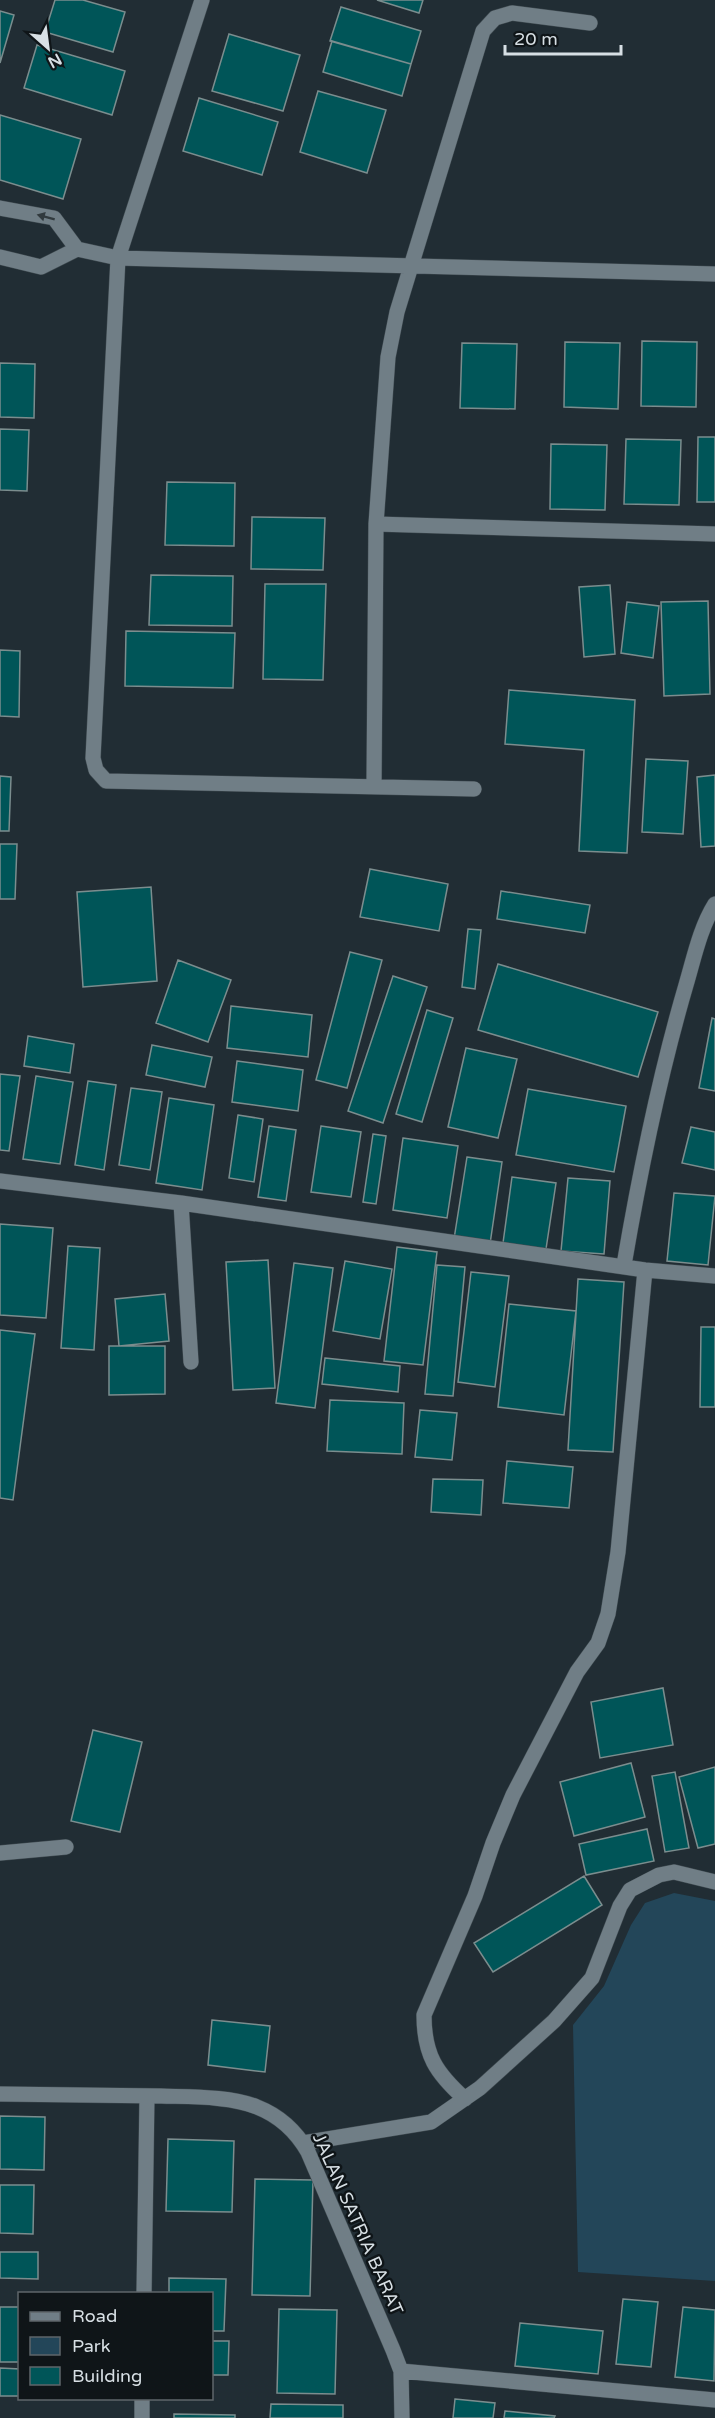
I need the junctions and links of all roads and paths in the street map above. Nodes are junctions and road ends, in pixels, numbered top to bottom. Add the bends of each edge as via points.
1 (202, 0) edge
2 (590, 23) dead end
3 (0, 208) edge
4 (77, 249) junction
5 (0, 257) edge
6 (118, 258) junction
7 (410, 265) junction
8 (715, 274) edge
9 (376, 524) junction
10 (715, 534) edge
11 (374, 786) junction
12 (474, 789) dead end
13 (715, 904) edge
14 (0, 1181) edge
15 (181, 1203) junction
16 (624, 1265) junction
17 (645, 1270) junction
18 (715, 1276) edge
19 (191, 1362) dead end
20 (66, 1847) dead end
21 (0, 1853) edge
22 (715, 1882) edge
23 (0, 2094) edge
24 (147, 2096) junction
25 (465, 2099) junction
26 (303, 2143) junction
27 (144, 2292) edge
28 (401, 2371) junction
29 (142, 2400) edge
30 (715, 2400) edge
31 (142, 2418) edge
32 (402, 2418) edge

1 - 6 street
2 - 7 street via 512,13 495,18 483,31
4 -> 3 street via 54,218
4 - 5 street via 41,267
4 - 6 street
6 - 7 street
6 - 11 street via 93,758 96,770 106,781
7 - 8 street
7 - 9 street via 388,357
9 - 10 street
9 - 11 street
11 - 12 street
13 - 16 street via 705,924 670,1038
14 - 15 street
15 - 16 street
15 - 19 street
16 - 17 street
17 - 18 street
17 - 25 street via 618,1552 608,1614 598,1643 577,1672 513,1795 476,1896 424,2015 431,2060 447,2083
20 - 21 street
22 - 25 street via 674,1872 630,1890 592,1978 554,2021
23 - 24 street, JALAN SATRIA BARAT
24 - 26 street, JALAN SATRIA BARAT via 246,2103 270,2112
24 - 27 street
25 - 26 street via 427,2125
26 - 28 street, JALAN SATRIA BARAT
28 - 30 street
28 - 32 street, JALAN SATRIA BARAT
29 - 31 street

